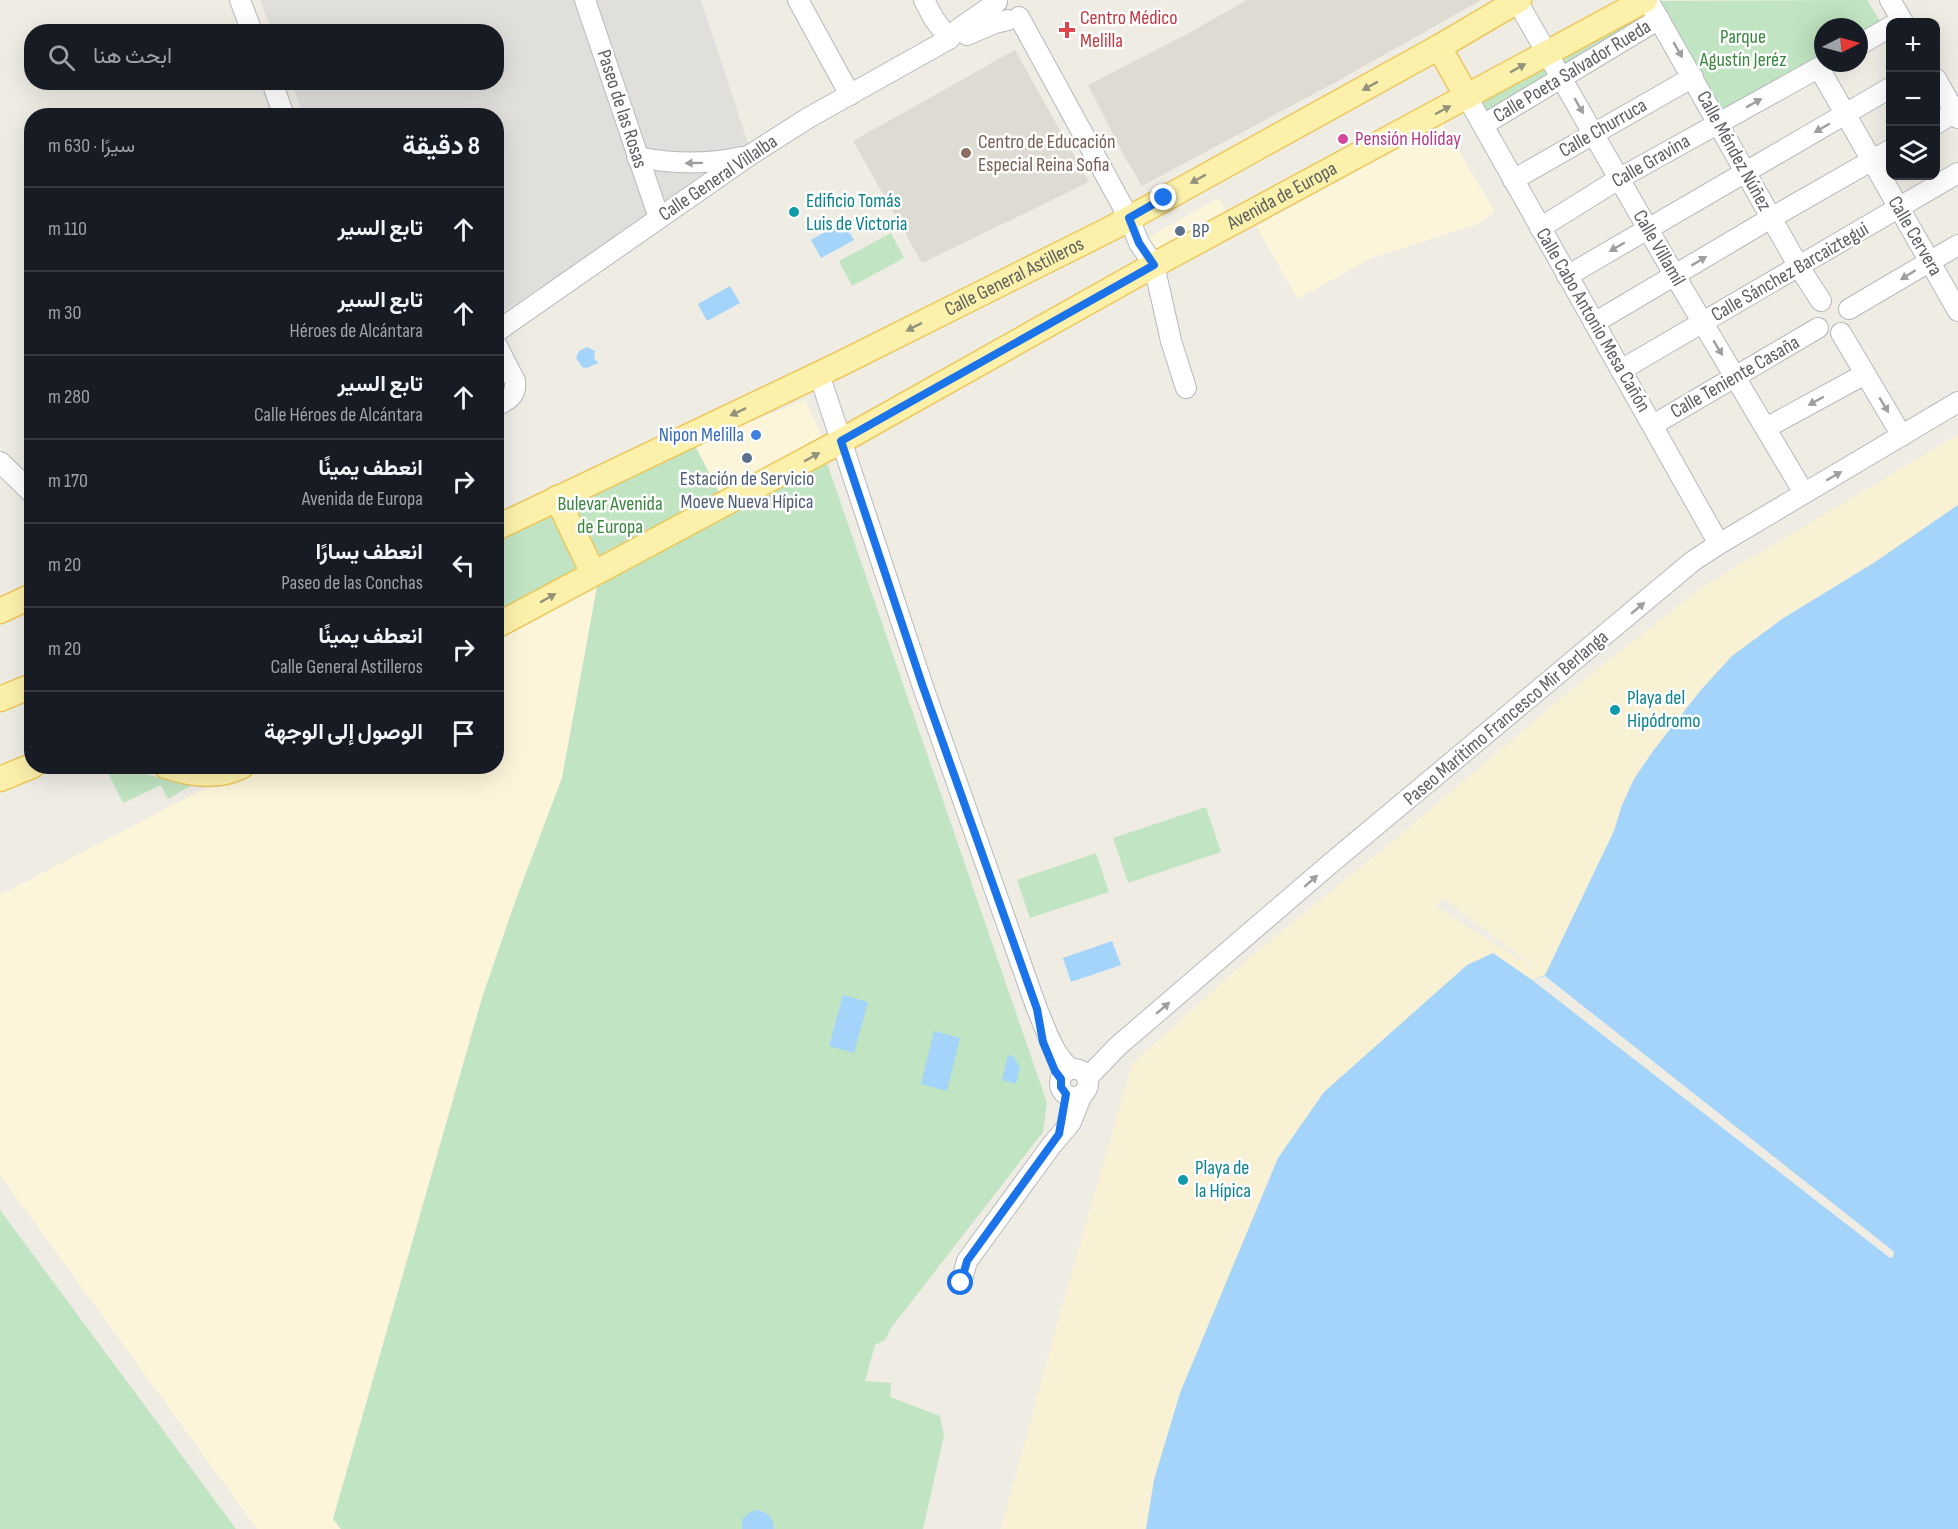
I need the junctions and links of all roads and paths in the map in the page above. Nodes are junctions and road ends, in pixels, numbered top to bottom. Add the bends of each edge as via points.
1 (240, 0) edge
2 (255, 0) edge
3 (585, 0) edge
4 (798, 0) edge
5 (924, 0) edge
6 (1890, 0) edge
7 (998, 1) edge
8 (1518, 1) edge
9 (1650, 6) edge
10 (1016, 12) edge
11 (1896, 18) edge
12 (249, 24) edge
13 (264, 24) edge
14 (1886, 30) edge
15 (949, 39) junction
16 (1868, 40) edge
17 (1439, 47) junction
18 (1547, 52) junction
19 (1814, 70) edge
20 (1826, 72) edge
21 (1693, 76) junction
22 (1562, 77) junction
23 (1940, 88) edge
24 (275, 90) edge
25 (289, 90) edge
26 (1886, 90) edge
27 (850, 95) junction
28 (1467, 97) junction
29 (281, 108) edge
30 (295, 108) edge
31 (1845, 114) junction
32 (1956, 115) edge
33 (1940, 122) edge
34 (1719, 123) junction
35 (1483, 125) junction
36 (1594, 133) junction
37 (1886, 153) edge
38 (750, 155) junction
39 (637, 157) junction
40 (1873, 161) junction
41 (1745, 171) junction
42 (1958, 173) edge
43 (1620, 178) junction
44 (1513, 180) junction
45 (1899, 208) junction
46 (659, 218) junction
47 (1129, 218) junction
48 (1771, 218) junction
49 (1540, 228) junction
50 (1648, 229) junction
51 (1958, 245) edge
52 (1929, 261) junction
53 (1154, 265) junction
54 (1799, 267) junction
55 (1567, 276) junction
56 (1675, 276) junction
57 (1821, 302) junction
58 (1850, 309) junction
59 (1958, 311) edge
60 (1703, 322) junction
61 (1594, 323) junction
62 (504, 326) edge
63 (1818, 328) junction
64 (1841, 333) junction
65 (504, 360) edge
66 (1621, 370) junction
67 (819, 374) junction
68 (1865, 374) junction
69 (1736, 376) junction
70 (1186, 388) dead end
71 (504, 401) edge
72 (1958, 402) edge
73 (1653, 425) junction
74 (1766, 428) junction
75 (1902, 436) junction
76 (841, 441) junction
77 (0, 462) edge
78 (24, 485) edge
79 (1804, 493) junction
80 (557, 498) junction
81 (504, 524) edge
82 (1719, 544) junction
83 (593, 573) junction
84 (24, 600) edge
85 (0, 611) edge
86 (504, 622) edge
87 (24, 689) edge
88 (0, 699) edge
89 (24, 769) edge
90 (0, 779) edge
91 (1074, 1083) junction
92 (961, 1283) dead end

1 - 12 street
2 - 13 street
3 - 39 street, Paseo de las Rosas
4 - 27 street
5 - 15 street
6 - 11 street
7 - 10 street via 997,12 1003,19
7 - 15 street, Calle General Villalba
8 - 17 main road, Calle General Astilleros
8 - 18 street, Calle Villamíl
9 - 18 main road, Calle Poeta Salvador Rueda
9 -> 21 street, Calle Méndez Núñez
9 - 22 street, Calle Poeta Salvador Rueda
10 - 15 street, Calle General Villalba via 962,37
10 - 47 street
14 - 16 street
15 - 27 street, Calle General Villalba
17 - 28 main road
17 -> 47 main road, Calle General Astilleros
18 - 22 street, Calle Villamíl
28 -> 18 main road, Calle Poeta Salvador Rueda
34 -> 19 street, Calle Gravina
20 - 31 street, Calle Cervera
21 - 34 street, Calle Méndez Núñez
21 - 36 street, Calle Churruca
22 - 35 street, Calle Poeta Salvador Rueda
22 -> 36 street, Calle Villamíl
23 - 32 street
24 - 29 street
25 - 30 street
26 - 31 street
27 - 38 street, Calle General Villalba
28 - 35 street, Calle Cabo Antonio Mesa Cañón
53 -> 28 main road, Avenida de Europa
31 - 40 street, Calle Cervera
31 -> 41 street
32 - 33 street
34 - 41 street, Calle Méndez Núñez
34 - 43 street, Calle Gravina
35 - 44 street, Calle Cabo Antonio Mesa Cañón
36 - 43 street, Calle Villamíl
36 - 44 street, Calle Churruca
37 - 40 street
38 -> 39 street via 705,163
38 - 46 street, Calle General Villalba
39 - 46 street, Paseo de las Rosas
40 - 45 street, Calle Cervera
40 - 48 street
41 - 48 street, Calle Méndez Núñez
41 - 50 street
42 - 45 street, Calle Sánchez Barcaiztegui
43 - 49 street, Calle Gravina
43 - 50 street, Calle Villamíl
44 - 49 street, Calle Cabo Antonio Mesa Cañón
45 - 52 street, Calle Cervera
45 - 54 street, Calle Sánchez Barcaiztegui
46 - 62 street, Calle General Villalba
47 - 53 street
47 -> 67 main road, Calle General Astilleros
48 - 54 street, Calle Méndez Núñez
56 -> 48 street
49 - 55 street, Calle Cabo Antonio Mesa Cañón
50 -> 55 street
50 - 56 street, Calle Villamíl
51 - 52 street
52 -> 58 street
52 - 59 street, Calle Cervera
53 - 70 street
53 - 76 main road, Avenida de Europa
54 - 57 street, Calle Méndez Núñez
54 - 60 street, Calle Sánchez Barcaiztegui
55 - 61 street, Calle Cabo Antonio Mesa Cañón
56 - 60 street, Calle Villamíl
56 - 61 street
57 - 58 street via 1837,298
57 - 63 street via 1814,314
58 - 64 street via 1849,325
60 - 66 street, Calle Sánchez Barcaiztegui
60 -> 69 street, Calle Villamíl
61 - 66 street, Calle Cabo Antonio Mesa Cañón
63 - 64 street via 1826,334
63 - 69 street, Calle Teniente Casaña
64 - 68 street
65 - 71 street via 516,387
66 - 73 street, Calle Cabo Antonio Mesa Cañón
67 - 76 street
67 -> 80 main road, Calle General Astilleros
68 -> 74 street
68 -> 75 street
69 - 73 street, Calle Teniente Casaña
69 - 74 street, Calle Villamíl
72 - 75 street, Paseo Marítimo Francesco Mir Berlanga
73 - 82 street, Calle Cabo Antonio Mesa Cañón
74 - 79 street, Calle Villamíl
79 -> 75 street, Paseo Marítimo Francesco Mir Berlanga
83 -> 76 main road, Avenida de Europa
76 - 91 street via 1037,1009
77 - 78 street
79 - 82 street, Paseo Marítimo Francesco Mir Berlanga
80 - 81 main road, Calle General Astilleros
80 - 83 main road
91 -> 82 street, Paseo Marítimo Francesco Mir Berlanga via 1331,863 1693,561
86 -> 83 main road, Avenida de Europa
84 - 85 main road
87 - 88 main road
89 - 90 main road
91 - 92 street via 1059,1134 967,1261

